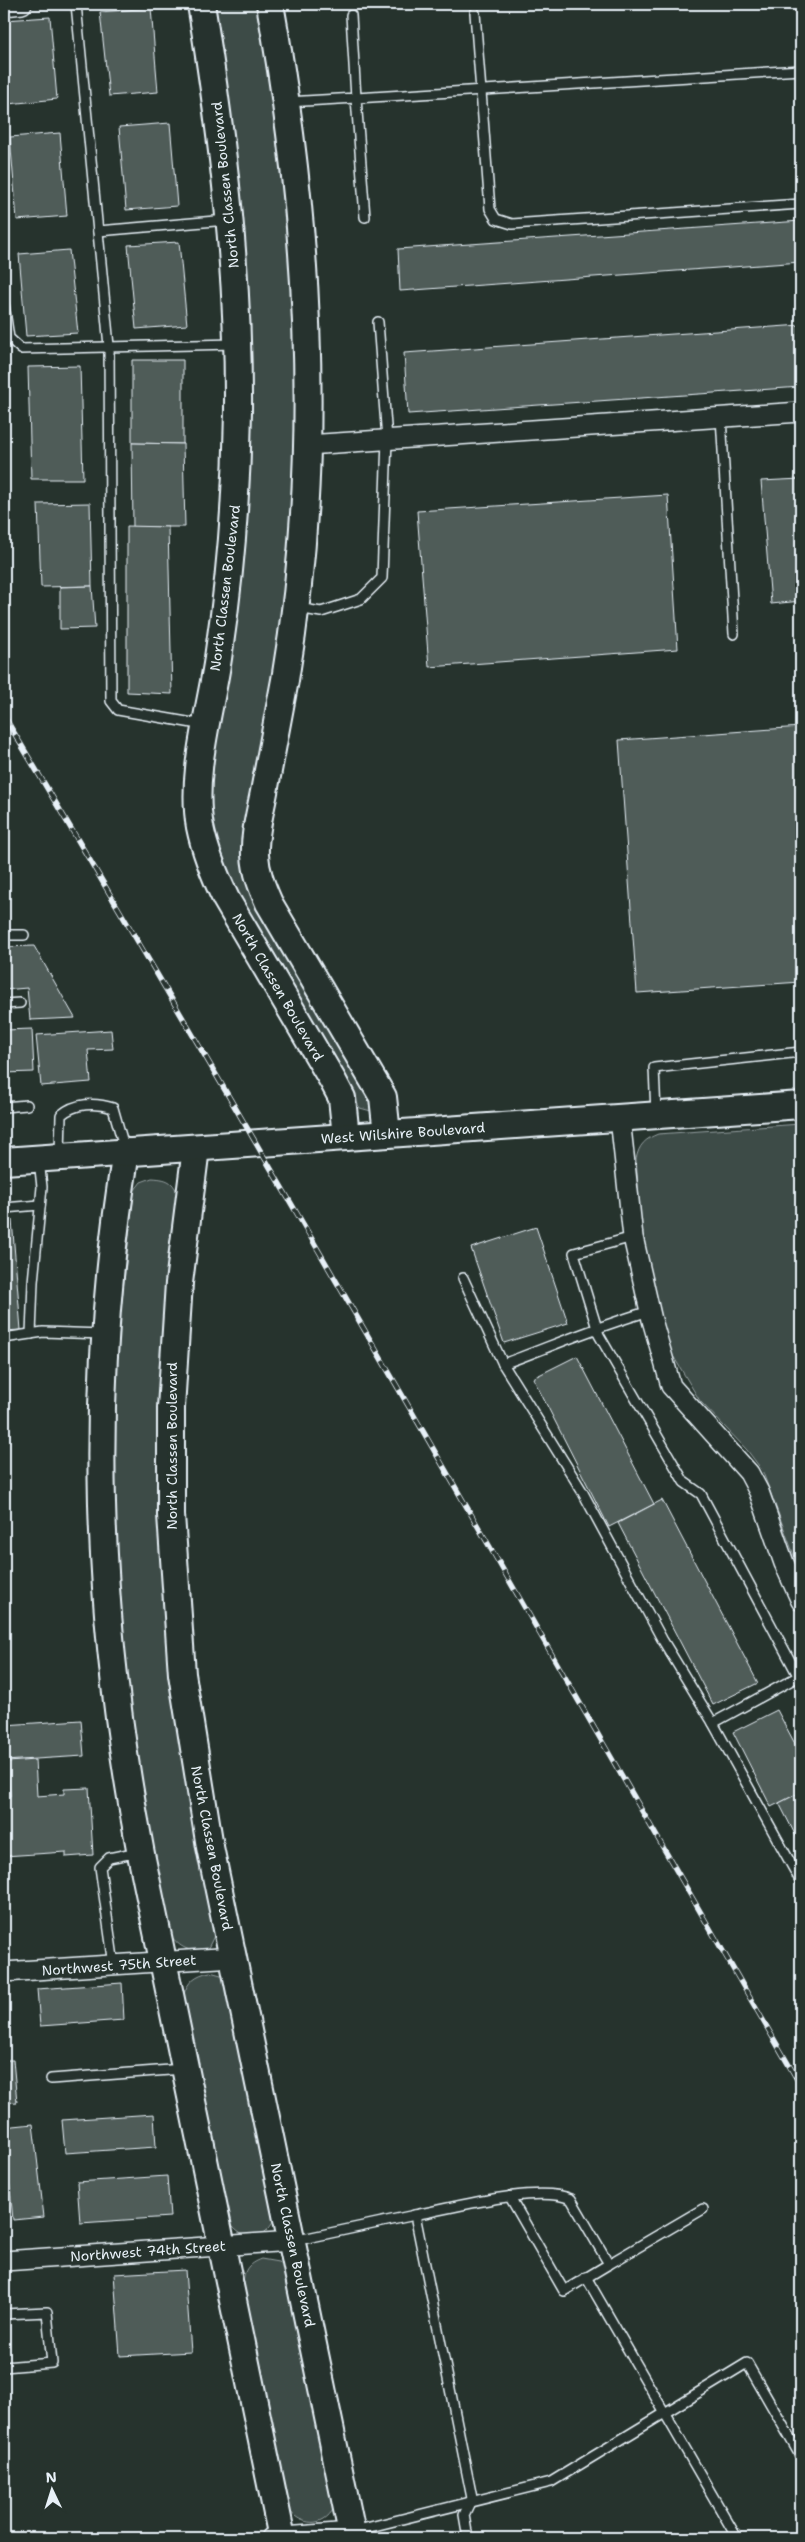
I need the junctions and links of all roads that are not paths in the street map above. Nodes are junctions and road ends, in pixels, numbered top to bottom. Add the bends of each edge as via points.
1 (22, 4) edge
2 (76, 4) edge
3 (201, 4) edge
4 (270, 4) edge
5 (4, 6) edge
6 (475, 13) dead end
7 (351, 15) dead end
8 (801, 70) edge
9 (480, 90) junction
10 (356, 98) junction
11 (287, 102) junction
12 (801, 204) edge
13 (365, 217) dead end
14 (230, 220) junction
15 (98, 231) junction
16 (4, 304) edge
17 (378, 322) dead end
18 (238, 344) junction
19 (109, 346) junction
20 (801, 412) edge
21 (721, 417) junction
22 (387, 440) junction
23 (307, 445) junction
24 (295, 607) junction
25 (734, 634) dead end
26 (207, 725) junction
27 (4, 935) edge
28 (24, 935) dead end
29 (20, 1003) dead end
30 (4, 1004) edge
31 (801, 1052) edge
32 (27, 1105) dead end
33 (801, 1105) edge
34 (4, 1107) edge
35 (656, 1116) junction
36 (620, 1118) junction
37 (387, 1134) junction
38 (346, 1138) junction
39 (196, 1148) junction
40 (126, 1152) junction
41 (50, 1158) junction
42 (4, 1161) edge
43 (40, 1205) junction
44 (4, 1208) edge
45 (633, 1237) junction
46 (463, 1278) dead end
47 (650, 1311) junction
48 (598, 1330) junction
49 (31, 1334) junction
50 (105, 1334) junction
51 (4, 1338) edge
52 (504, 1364) junction
53 (801, 1601) edge
54 (800, 1677) edge
55 (713, 1723) junction
56 (141, 1852) junction
57 (801, 1882) edge
58 (234, 1957) junction
59 (163, 1962) junction
60 (114, 1965) junction
61 (4, 1972) edge
62 (186, 2068) junction
63 (52, 2079) dead end
64 (510, 2197) junction
65 (703, 2209) dead end
66 (415, 2215) junction
67 (292, 2241) junction
68 (222, 2245) junction
69 (4, 2261) edge
70 (609, 2264) junction
71 (586, 2277) junction
72 (4, 2314) edge
73 (4, 2367) edge
74 (665, 2415) junction
75 (801, 2457) edge
76 (471, 2502) junction
77 (352, 2535) edge
78 (271, 2538) edge
79 (282, 2538) edge
80 (468, 2538) edge
81 (737, 2538) edge

1 - 5 street
2 - 15 lane
3 - 14 street, North Classen Boulevard via 218,106
4 - 11 street
6 - 9 lane
7 - 10 lane
8 - 9 lane
9 - 10 lane
9 - 12 lane via 490,209 496,219 512,224
10 - 11 lane
10 - 13 lane
11 - 23 street via 303,249
14 - 15 lane
14 - 18 street, North Classen Boulevard
15 - 19 lane
16 - 19 lane via 9,338 21,350
17 - 22 lane
18 - 19 lane
18 - 26 street, North Classen Boulevard via 232,540
19 - 26 lane via 111,701 118,710
20 - 21 street
21 - 22 street
21 - 25 lane
22 - 23 street
22 - 24 lane via 382,578 361,599 321,612
23 - 24 street
24 - 37 street via 256,838 256,868 269,903 383,1097
26 - 38 street, North Classen Boulevard via 197,796 204,846 226,899 342,1098
27 - 28 lane
29 - 30 lane
31 - 35 lane via 654,1068
32 - 34 lane
33 - 35 street, West Wilshire Boulevard
35 - 36 street, West Wilshire Boulevard
36 - 37 street, West Wilshire Boulevard
36 - 45 street
37 - 38 street, West Wilshire Boulevard
38 - 39 street, West Wilshire Boulevard
39 - 40 street, West Wilshire Boulevard
39 - 58 street, North Classen Boulevard via 173,1351 170,1515 177,1626 188,1716 210,1847
40 - 41 street, West Wilshire Boulevard
40 - 41 lane via 113,1108 98,1103 69,1108 61,1115
40 - 50 street via 114,1234
41 - 42 street, West Wilshire Boulevard
41 - 43 lane
43 - 44 lane
43 - 49 lane
45 - 47 street
45 - 48 lane via 574,1254
46 - 52 lane
47 - 48 lane via 615,1321
47 - 53 street via 671,1386 749,1473
48 - 52 lane
48 - 54 lane via 684,1482 700,1494
49 - 50 lane
49 - 51 lane
50 - 56 street via 101,1432 105,1597 126,1778
52 - 55 lane via 582,1491 662,1639
54 - 55 lane
55 - 57 lane
56 - 59 street
56 - 60 lane via 109,1858 100,1867
58 - 59 street, Northwest 75th Street
58 - 67 street, North Classen Boulevard
59 - 60 street, Northwest 75th Street
59 - 62 street
60 - 61 street, Northwest 75th Street
62 - 63 lane
62 - 68 street
64 - 66 lane
64 - 70 lane via 548,2194 571,2199
64 - 71 lane via 564,2291
65 - 70 lane
66 - 67 lane
66 - 76 lane
67 - 68 street, Northwest 74th Street
67 - 77 street, North Classen Boulevard
68 - 69 street, Northwest 74th Street
68 - 79 street
70 - 71 lane
71 - 74 lane
72 - 73 lane via 47,2312 52,2363
74 - 75 lane via 747,2363
74 - 76 lane via 552,2482
74 - 81 lane
76 - 77 lane
76 - 80 lane via 464,2515
77 - 79 street
78 - 79 street

